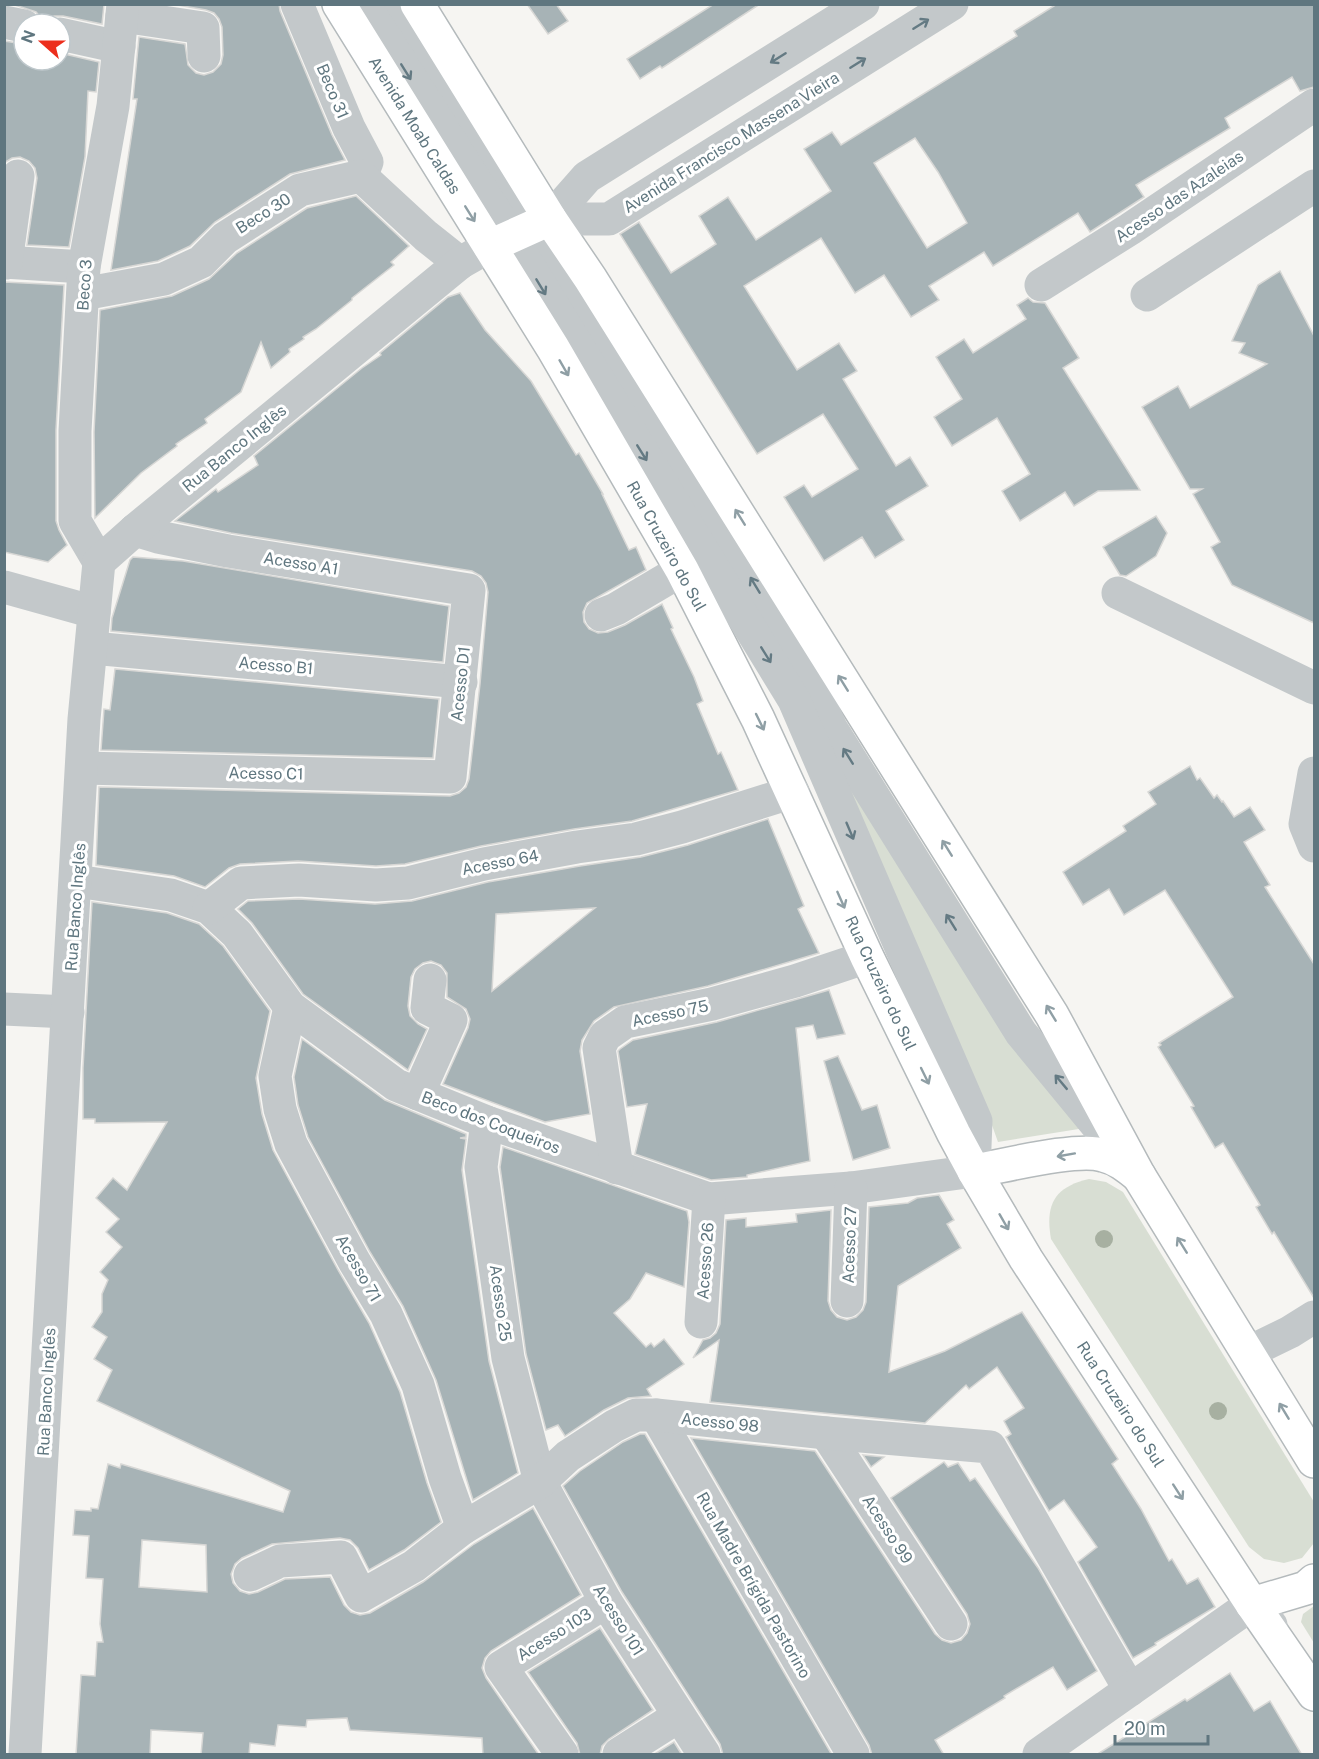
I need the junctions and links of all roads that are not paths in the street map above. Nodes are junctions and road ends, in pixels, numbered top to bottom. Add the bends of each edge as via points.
1 (297, 4) edge
2 (339, 4) edge
3 (364, 4) edge
4 (395, 4) edge
5 (417, 4) edge
6 (865, 4) edge
7 (952, 4) edge
8 (121, 22) edge
9 (72, 32) edge
10 (891, 43) junction
11 (204, 56) dead end
12 (1314, 105) edge
13 (18, 176) dead end
14 (362, 176) junction
15 (1314, 186) edge
16 (522, 232) junction
17 (5, 262) edge
18 (460, 263) junction
19 (84, 281) junction
20 (1041, 285) dead end
21 (1147, 295) dead end
22 (135, 530) junction
23 (99, 562) junction
24 (682, 570) junction
25 (4, 587) edge
26 (469, 590) joint
27 (1118, 593) dead end
28 (94, 612) junction
29 (601, 615) dead end
30 (92, 648) junction
31 (461, 682) junction
32 (1314, 688) edge
33 (83, 768) junction
34 (1314, 773) edge
35 (450, 777) joint
36 (793, 792) junction
37 (1314, 846) edge
38 (76, 881) junction
39 (209, 908) junction
40 (867, 957) junction
41 (430, 980) dead end
42 (290, 1008) junction
43 (4, 1009) edge
44 (68, 1012) junction
45 (418, 1094) junction
46 (487, 1122) junction
47 (617, 1168) junction
48 (974, 1172) junction
49 (1139, 1176) junction
50 (851, 1188) junction
51 (709, 1199) junction
52 (847, 1301) dead end
53 (1314, 1317) edge
54 (700, 1322) dead end
55 (1249, 1352) junction
56 (656, 1415) junction
57 (825, 1433) junction
58 (1314, 1461) edge
59 (540, 1482) junction
60 (463, 1528) junction
61 (250, 1575) dead end
62 (1314, 1581) edge
63 (606, 1602) junction
64 (1252, 1604) junction
65 (951, 1624) dead end
66 (1314, 1672) edge
67 (1130, 1690) junction
68 (1314, 1694) edge
69 (679, 1716) junction
70 (25, 1755) edge
71 (562, 1755) edge
72 (619, 1755) edge
73 (704, 1755) edge
74 (853, 1755) edge
75 (1039, 1755) edge

1 - 14 street, Beco 31 via 367,162
2 -> 16 main road, Avenida Moab Caldas
3 -> 16 street
4 - 16 street
5 - 16 main road
6 - 10 street
6 -> 16 street via 587,177
10 -> 7 street, Avenida Francisco Massena Vieira
8 - 9 street
8 - 11 street via 202,28
8 - 19 street, Beco 3 via 113,105
16 -> 10 street, Avenida Francisco Massena Vieira via 609,219
12 - 20 street, Acesso das Azaleias
13 - 17 street
14 - 18 street
14 - 19 street, Beco 30 via 300,190 225,238 201,262 164,279
15 - 21 street
16 - 18 street, Rua Banco Inglês
16 -> 24 main road, Rua Cruzeiro do Sul via 553,348
16 -> 48 street via 794,700 976,1121
49 -> 16 main road via 1052,1015 603,298
17 - 19 street, Beco 30
18 - 22 street, Rua Banco Inglês
19 - 23 street, Beco 3 via 75,431 75,521
22 - 23 street, Rua Banco Inglês
22 - 26 street, Acesso A1 via 228,551
23 - 28 street, Rua Banco Inglês
24 - 29 street
24 -> 36 main road, Rua Cruzeiro do Sul
25 - 28 street
26 - 31 street, Acesso D1
27 - 32 street
28 - 30 street, Rua Banco Inglês
30 - 31 street, Acesso B1
30 - 33 street, Rua Banco Inglês
31 - 35 street, Acesso D1
33 - 35 street, Acesso C1
33 - 38 street, Rua Banco Inglês
34 - 37 street via 1305,824
36 - 39 street, Acesso 64 via 636,839 496,862 408,883 241,883
36 -> 40 main road, Rua Cruzeiro do Sul
38 - 39 street, Beco dos Coqueiros via 171,895
38 - 44 street, Rua Banco Inglês
39 - 42 street, Beco dos Coqueiros via 237,934
40 - 47 street, Acesso 75 via 712,1004 625,1022 605,1036 599,1048
40 -> 48 main road, Rua Cruzeiro do Sul
41 - 45 street via 428,1008 451,1020
42 - 45 street, Beco dos Coqueiros via 396,1085
42 - 60 street, Acesso 71 via 275,1076 291,1144 386,1314 418,1385
43 - 44 street
44 - 70 street, Rua Banco Inglês
45 - 46 street, Beco dos Coqueiros
46 - 47 street, Beco dos Coqueiros
46 - 59 street, Acesso 25 via 481,1167 508,1358
47 - 51 street, Beco dos Coqueiros
49 -> 48 main road via 1122,1162 1102,1154 1078,1153
48 - 50 street, Beco dos Coqueiros
48 -> 64 main road, Rua Cruzeiro do Sul via 1026,1259
55 -> 49 main road
50 - 51 street, Beco dos Coqueiros
50 - 52 street, Acesso 27
51 - 54 street, Acesso 26
53 - 55 street
58 -> 55 main road
56 - 57 street, Acesso 98
56 - 59 street, Acesso 98 via 636,1415 614,1426 568,1456
56 - 74 street, Rua Madre Brígida Pastorino
57 - 65 street, Acesso 99
57 - 67 street, Acesso 98 via 990,1447
59 - 60 street, Acesso 98
59 - 63 street, Acesso 101
60 - 61 street, Acesso 98 via 414,1566 361,1596 341,1557 280,1561
62 - 64 main road via 1306,1588
63 - 69 street, Acesso 101
63 - 71 street, Acesso 103 via 501,1667
64 - 66 street
64 - 67 street
64 - 68 main road, Rua Cruzeiro do Sul
67 - 75 street
69 - 72 street
69 - 73 street, Acesso 101

